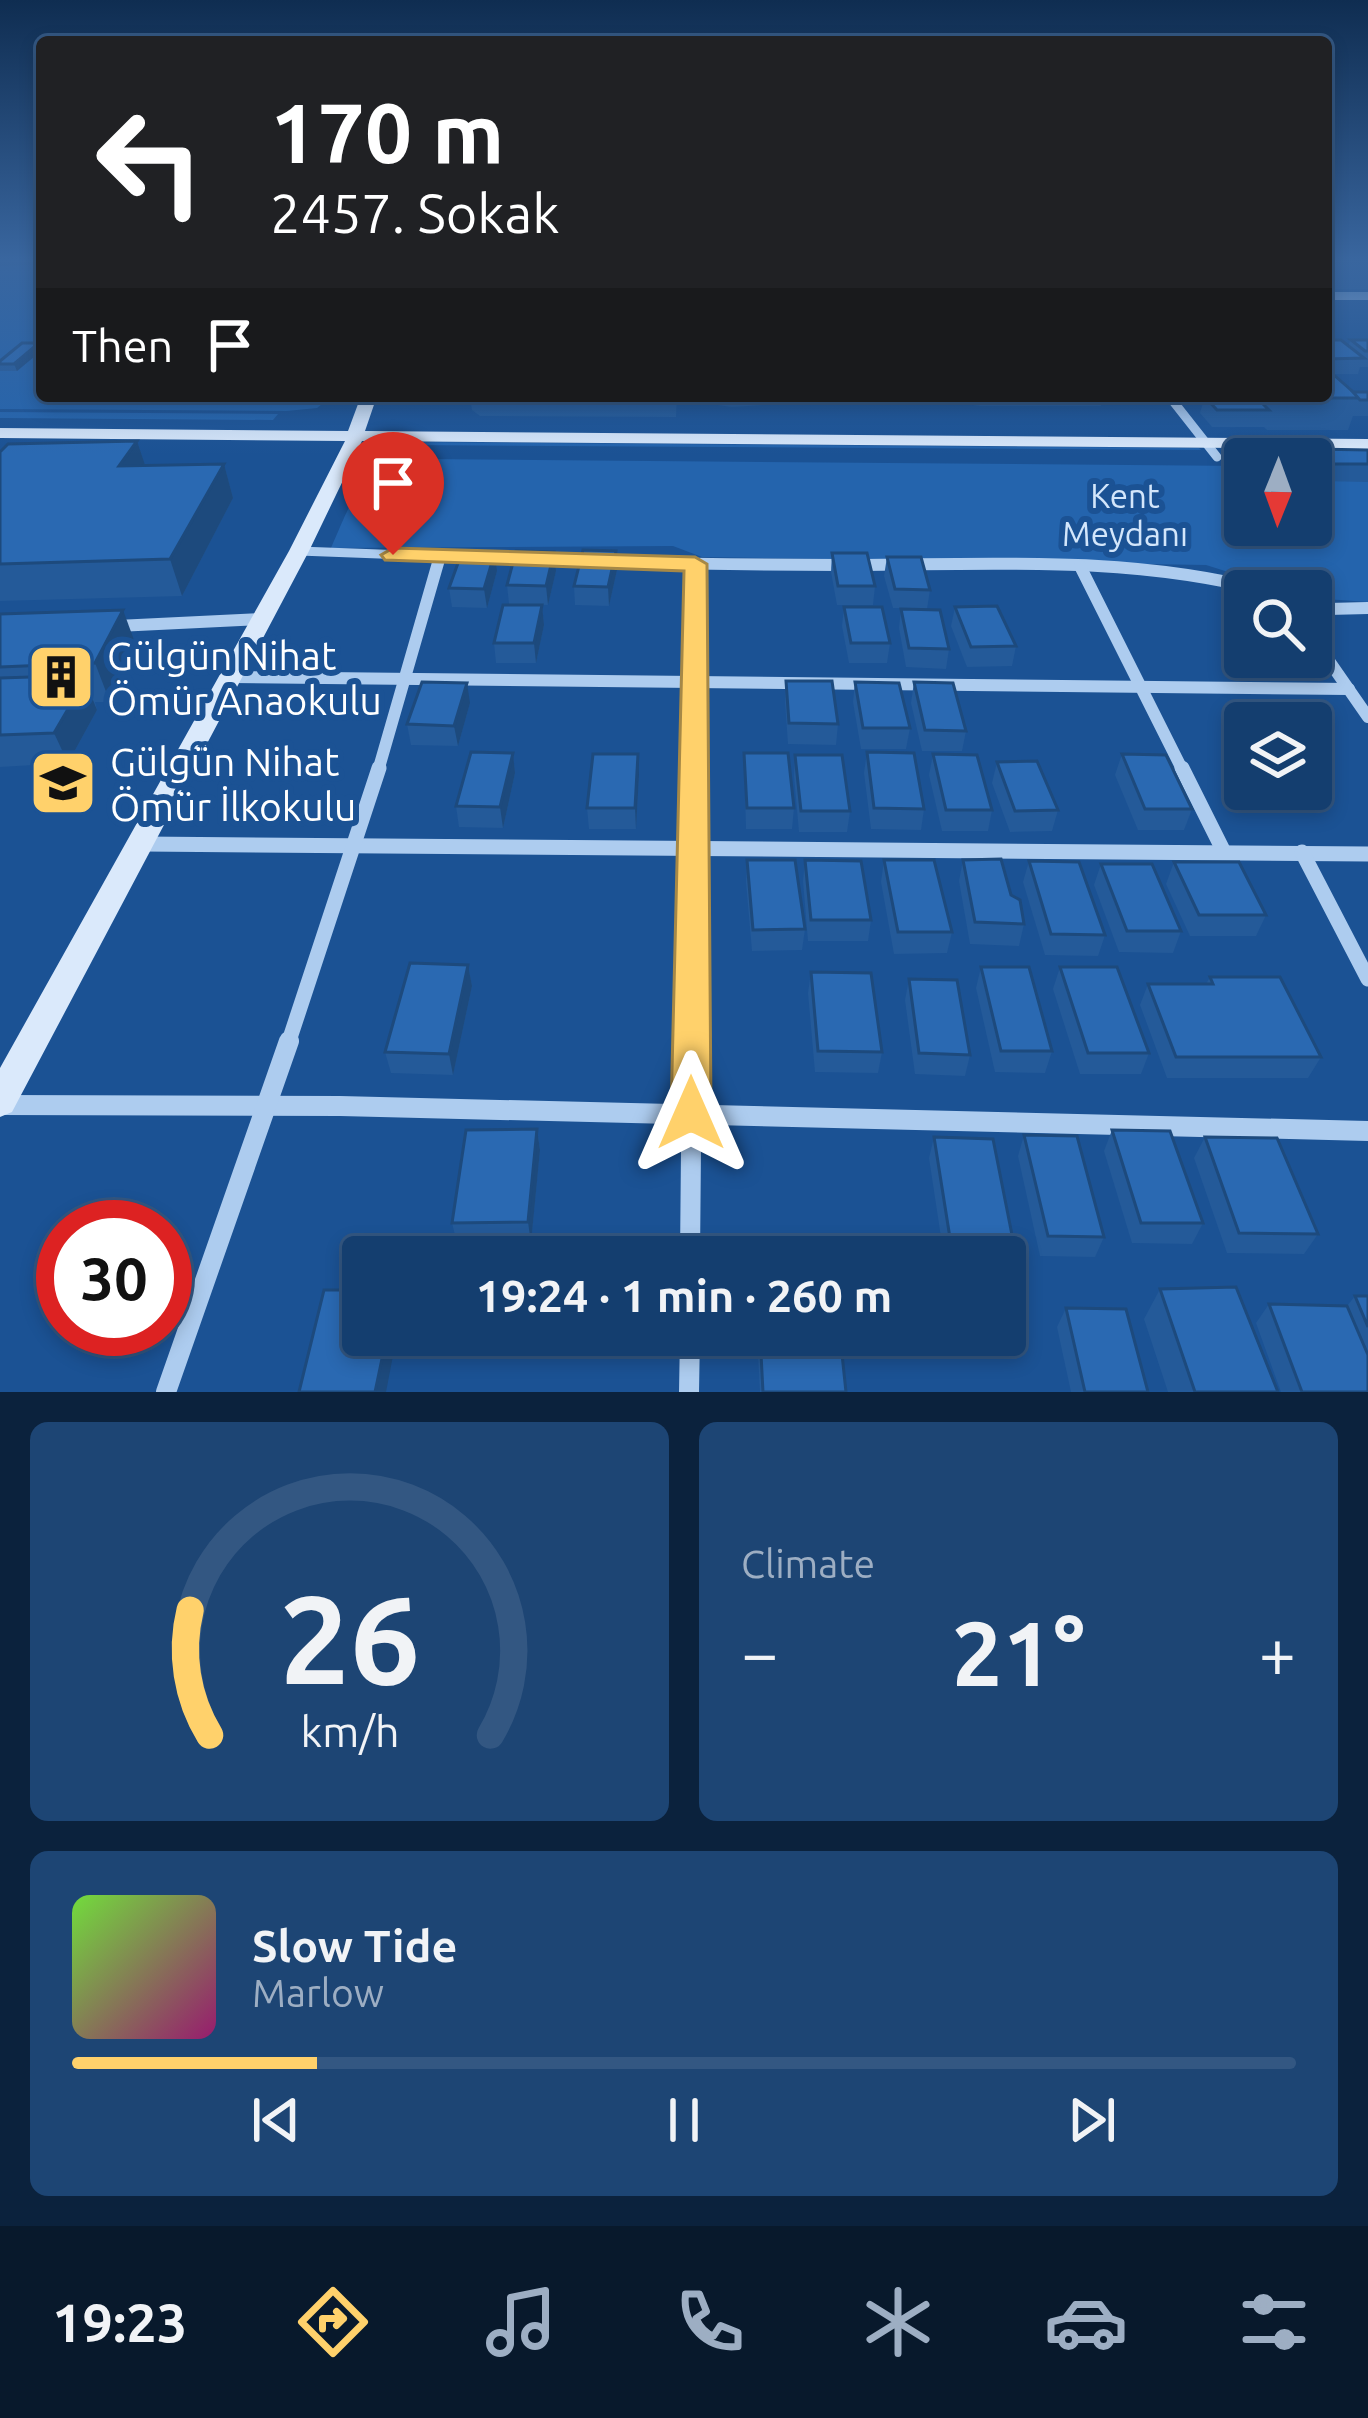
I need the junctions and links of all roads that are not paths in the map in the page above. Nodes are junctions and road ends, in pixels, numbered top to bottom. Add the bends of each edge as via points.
1 (367, 402) edge
2 (1174, 402) edge
3 (0, 433) edge
4 (353, 443) junction
5 (1368, 444) edge
6 (0, 447) edge
7 (1212, 450) junction
8 (1368, 458) edge
9 (299, 551) junction
10 (440, 556) junction
11 (695, 564) junction
12 (1080, 566) junction
13 (1224, 577) edge
14 (1332, 605) edge
15 (1368, 608) edge
16 (260, 620) junction
17 (94, 627) edge
18 (1332, 665) edge
19 (402, 676) junction
20 (232, 677) junction
21 (696, 680) junction
22 (1141, 686) junction
23 (1349, 689) junction
24 (1368, 717) edge
25 (143, 844) junction
26 (356, 848) junction
27 (692, 850) junction
28 (1223, 850) junction
29 (1301, 852) junction
30 (1368, 854) edge
31 (1368, 979) edge
32 (0, 1103) edge
33 (264, 1105) junction
34 (691, 1113) junction
35 (1367, 1133) edge
36 (690, 1236) edge
37 (690, 1356) edge
38 (166, 1392) edge
39 (689, 1392) edge

1 - 4 street
2 - 7 street
3 - 4 street
4 - 6 street
4 - 7 street
4 - 9 street
5 - 7 street
7 - 8 street
9 - 10 street
9 - 16 street
10 - 11 street
10 - 19 street
11 - 12 street
11 - 21 street
12 - 13 street
12 - 22 street
14 - 15 street
16 - 17 street
16 - 20 street
18 - 23 street
19 - 20 street
19 - 21 street
19 - 26 street
20 - 25 street
21 - 22 street
21 - 27 street
22 - 23 street
22 - 28 street
23 - 24 street
25 - 26 street
25 - 32 street
26 - 27 street
26 - 33 street
27 - 28 street
27 - 34 street
28 - 29 street
29 - 30 street
29 - 31 street
32 - 33 street
33 - 34 street
33 - 38 street
34 - 35 street
34 - 36 street
37 - 39 street

